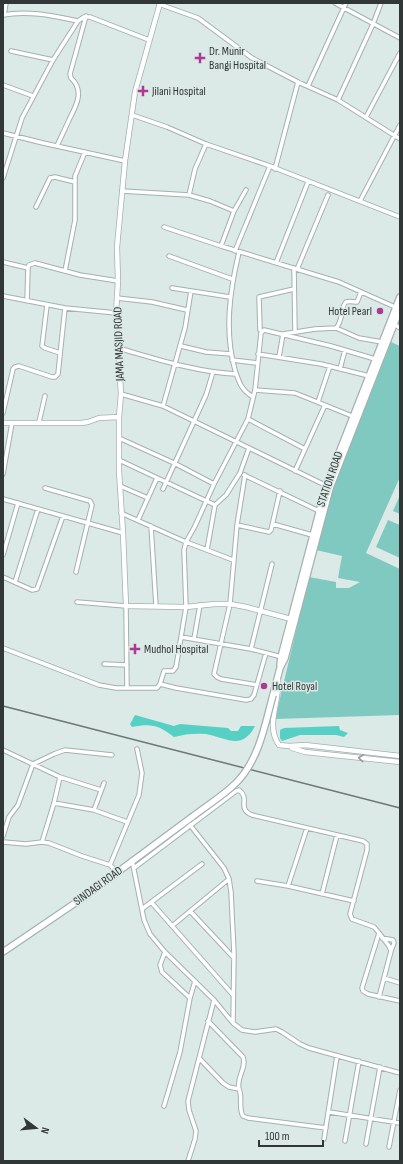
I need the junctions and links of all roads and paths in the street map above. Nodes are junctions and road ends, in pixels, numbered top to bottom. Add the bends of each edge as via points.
1 (6, 3) edge
2 (160, 3) edge
3 (346, 3) edge
4 (381, 3) edge
5 (336, 4) edge
6 (344, 8) junction
7 (4, 15) edge
8 (86, 16) junction
9 (78, 21) junction
10 (373, 24) junction
11 (400, 38) edge
12 (149, 40) junction
13 (10, 51) dead end
14 (400, 53) edge
15 (53, 60) junction
16 (298, 82) junction
17 (3, 85) edge
18 (308, 86) junction
19 (33, 96) junction
20 (338, 100) junction
21 (132, 115) junction
22 (366, 118) junction
23 (400, 124) edge
24 (3, 133) edge
25 (394, 135) junction
26 (15, 136) junction
27 (400, 139) edge
28 (206, 144) junction
29 (57, 146) junction
30 (85, 152) junction
31 (125, 161) junction
32 (270, 166) junction
33 (275, 168) junction
34 (3, 178) edge
35 (75, 182) junction
36 (308, 182) junction
37 (246, 190) dead end
38 (122, 191) junction
39 (189, 195) junction
40 (328, 195) dead end
41 (360, 201) junction
42 (36, 207) dead end
43 (234, 211) junction
44 (400, 217) edge
45 (164, 227) dead end
46 (221, 246) junction
47 (237, 251) junction
48 (169, 256) dead end
49 (3, 262) edge
50 (276, 263) junction
51 (28, 268) junction
52 (294, 268) junction
53 (299, 269) junction
54 (65, 271) junction
55 (232, 279) junction
56 (118, 281) junction
57 (172, 288) dead end
58 (294, 289) junction
59 (191, 291) junction
60 (362, 292) junction
61 (3, 296) edge
62 (230, 297) junction
63 (400, 297) edge
64 (117, 298) junction
65 (27, 301) junction
66 (47, 305) junction
67 (65, 308) junction
68 (398, 308) edge
69 (187, 310) junction
70 (116, 313) junction
71 (392, 323) junction
72 (336, 328) junction
73 (400, 328) edge
74 (260, 330) dead end
75 (295, 332) junction
76 (284, 334) junction
77 (382, 342) junction
78 (181, 346) junction
79 (118, 348) junction
80 (345, 350) junction
81 (60, 353) junction
82 (231, 354) junction
83 (258, 354) junction
84 (279, 357) junction
85 (375, 359) junction
86 (232, 360) junction
87 (257, 363) junction
88 (175, 364) junction
89 (330, 366) junction
90 (340, 369) junction
91 (213, 372) junction
92 (236, 374) junction
93 (369, 376) junction
94 (255, 390) junction
95 (121, 394) junction
96 (45, 396) dead end
97 (253, 397) junction
98 (318, 402) junction
99 (325, 405) junction
100 (162, 406) junction
101 (3, 414) edge
102 (352, 416) junction
103 (119, 417) junction
104 (248, 419) junction
105 (194, 421) junction
106 (38, 422) junction
107 (3, 423) edge
108 (12, 423) junction
109 (119, 438) junction
110 (235, 441) junction
111 (248, 448) junction
112 (305, 449) junction
113 (119, 460) junction
114 (174, 463) junction
115 (295, 471) junction
116 (240, 473) junction
117 (3, 474) edge
118 (245, 475) junction
119 (157, 478) junction
120 (166, 482) junction
121 (214, 484) junction
122 (120, 486) junction
123 (328, 487) junction
124 (45, 488) dead end
125 (163, 489) dead end
126 (280, 491) junction
127 (148, 498) junction
128 (3, 499) edge
129 (206, 501) junction
130 (18, 503) junction
131 (215, 505) junction
132 (38, 509) junction
133 (319, 511) junction
134 (121, 513) junction
135 (63, 516) junction
136 (138, 520) junction
137 (88, 523) junction
138 (273, 524) junction
139 (237, 525) junction
140 (151, 526) junction
141 (123, 533) junction
142 (312, 535) junction
143 (186, 542) junction
144 (206, 549) junction
145 (3, 555) edge
146 (233, 560) junction
147 (272, 564) dead end
148 (76, 572) dead end
149 (3, 577) edge
150 (15, 582) junction
151 (77, 602) dead end
152 (230, 604) junction
153 (200, 605) junction
154 (126, 606) junction
155 (156, 606) junction
156 (186, 607) junction
157 (260, 611) junction
158 (290, 619) junction
159 (181, 637) junction
160 (194, 639) junction
161 (221, 643) junction
162 (3, 648) edge
163 (251, 649) junction
164 (266, 653) junction
165 (283, 657) junction
166 (104, 664) dead end
167 (126, 665) junction
168 (278, 676) junction
169 (160, 684) junction
170 (257, 685) junction
171 (127, 688) junction
172 (289, 746) junction
173 (137, 749) dead end
174 (3, 750) edge
175 (112, 756) dead end
176 (400, 756) edge
177 (400, 762) edge
178 (34, 764) junction
179 (60, 777) junction
180 (104, 783) dead end
181 (101, 790) junction
182 (54, 802) junction
183 (94, 810) junction
184 (192, 817) joint
185 (128, 822) junction
186 (190, 825) junction
187 (307, 828) junction
188 (337, 835) junction
189 (3, 836) edge
190 (3, 842) edge
191 (42, 842) junction
192 (132, 860) junction
193 (202, 864) dead end
194 (110, 865) junction
195 (134, 868) junction
196 (117, 872) junction
197 (229, 879) junction
198 (257, 881) dead end
199 (288, 886) junction
200 (322, 894) junction
201 (354, 901) junction
202 (151, 902) junction
203 (142, 909) junction
204 (190, 911) junction
205 (172, 926) junction
206 (379, 933) junction
207 (383, 938) junction
208 (377, 940) junction
209 (391, 951) junction
210 (3, 952) edge
211 (165, 952) junction
212 (234, 958) junction
213 (384, 978) junction
214 (195, 981) junction
215 (400, 982) edge
216 (233, 996) junction
217 (379, 996) junction
218 (190, 998) junction
219 (214, 1000) junction
220 (400, 1001) edge
221 (208, 1021) junction
222 (233, 1023) junction
223 (337, 1056) junction
224 (199, 1058) junction
225 (359, 1061) junction
226 (380, 1067) junction
227 (400, 1073) edge
228 (239, 1088) junction
229 (400, 1090) edge
230 (164, 1106) dead end
231 (329, 1112) junction
232 (349, 1115) junction
233 (370, 1118) junction
234 (394, 1121) junction
235 (400, 1122) edge
236 (326, 1128) junction
237 (324, 1139) dead end
238 (345, 1141) dead end
239 (366, 1144) dead end
240 (389, 1147) dead end
241 (188, 1161) edge

1 - 7 street
2 - 12 street, JAMA MASJID ROAD
2 - 16 street via 198,18 252,58
3 - 6 street
4 - 10 street
5 - 6 street
6 - 10 street
6 - 18 street
7 - 9 street via 48,15
8 - 9 street
8 - 12 street
8 - 29 street via 70,74 77,86 77,103
9 - 15 street
10 - 11 street
10 - 20 street
12 - 21 street, JAMA MASJID ROAD via 135,92
13 - 15 street
14 - 22 street
15 - 19 street
16 - 18 street
16 - 33 street
17 - 19 street
18 - 20 street
19 - 26 street
20 - 22 street
21 - 28 street
21 - 31 street, JAMA MASJID ROAD
22 - 25 street
23 - 25 street
24 - 26 street
25 - 27 street
25 - 41 street
26 - 29 street
26 - 34 street
28 - 32 street
28 - 39 street via 195,169
29 - 30 street
30 - 31 street
30 - 35 street via 77,168
31 - 38 street, JAMA MASJID ROAD
32 - 33 street
32 - 47 street
33 - 36 street
35 - 42 street via 50,178
35 - 54 street via 75,220
36 - 41 street
36 - 50 street
37 - 43 street
38 - 39 street
38 - 56 street, JAMA MASJID ROAD via 117,247
39 - 43 street
40 - 53 street
41 - 44 street
43 - 46 street
45 - 46 street
46 - 47 street
47 - 50 street
47 - 55 street
48 - 55 street
49 - 51 street
50 - 52 street
51 - 54 street via 35,263
51 - 65 street
52 - 53 street
52 - 58 street
53 - 60 street
54 - 56 street
55 - 62 street
56 - 64 street, JAMA MASJID ROAD
57 - 59 street
58 - 74 street via 259,297
58 - 75 street
59 - 62 street
59 - 69 street
60 - 68 street
60 - 72 street via 357,302 344,304 340,324
61 - 65 street
62 - 82 street
63 - 68 main road, STATION ROAD
64 - 69 street
64 - 70 street, JAMA MASJID ROAD
65 - 66 street
66 - 67 street
66 - 81 street via 42,346
67 - 70 street
67 - 81 street
68 - 71 main road, STATION ROAD
69 - 78 street
70 - 79 street, JAMA MASJID ROAD
71 - 73 street
71 - 77 main road, STATION ROAD
71 - 123 main road, STATION ROAD
72 - 75 street
72 - 77 street via 359,338
75 - 76 street
76 - 80 street
76 - 83 street via 262,331
76 - 84 street
77 - 85 main road, STATION ROAD
78 - 82 street
78 - 88 street
79 - 88 street
79 - 95 street, JAMA MASJID ROAD
80 - 85 street
80 - 90 street
81 - 101 street via 58,374 55,377 19,366 13,369
82 - 86 street
83 - 84 street
83 - 87 street
84 - 89 street
85 - 93 main road, STATION ROAD
86 - 87 street
86 - 92 street
87 - 94 street
88 - 91 street
88 - 100 street
89 - 90 street
89 - 98 street
90 - 93 street
91 - 92 street
91 - 105 street
92 - 97 street via 243,389
93 - 102 main road, STATION ROAD
94 - 97 street
94 - 98 street via 296,393
95 - 100 street
95 - 103 street, JAMA MASJID ROAD
96 - 106 street
97 - 104 street
98 - 99 street
99 - 102 street
99 - 112 street
100 - 105 street
102 - 123 main road, STATION ROAD
103 - 106 street via 99,418 81,423
103 - 109 street, JAMA MASJID ROAD
104 - 110 street
104 - 112 street
105 - 110 street
105 - 114 street
106 - 108 street
107 - 108 street
108 - 117 street
109 - 113 street, JAMA MASJID ROAD
109 - 114 street
110 - 111 street
110 - 121 street
111 - 115 street
111 - 116 street
112 - 115 street
113 - 119 street
113 - 122 street, JAMA MASJID ROAD
114 - 120 street
114 - 121 street
115 - 123 street
116 - 118 street
116 - 131 street via 226,495
118 - 126 street
118 - 139 street
119 - 120 street
119 - 127 street
120 - 125 street
120 - 129 street
121 - 129 street
122 - 127 street
122 - 134 street, JAMA MASJID ROAD
123 - 133 main road, STATION ROAD
123 - 165 main road, STATION ROAD
124 - 137 street via 90,501 92,504
126 - 133 street
126 - 138 street
127 - 136 street
128 - 130 street
129 - 131 street
129 - 143 street
130 - 132 street
130 - 145 street
131 - 144 street
132 - 135 street
132 - 150 street
133 - 142 main road, STATION ROAD
134 - 136 street
134 - 141 street, JAMA MASJID ROAD
135 - 137 street
135 - 150 street via 37,588 32,590
136 - 140 street
137 - 141 street
137 - 148 street
138 - 139 street via 269,532
138 - 142 street
139 - 146 street
140 - 143 street
140 - 155 street
141 - 154 street, JAMA MASJID ROAD
142 - 158 main road, STATION ROAD
143 - 144 street
143 - 156 street
144 - 146 street
146 - 152 street
147 - 157 street
149 - 150 street
151 - 154 street
152 - 153 street
152 - 157 street
152 - 161 street
153 - 156 street
153 - 160 street
154 - 155 street
154 - 167 street, JAMA MASJID ROAD
155 - 156 street
156 - 159 street
157 - 158 street
157 - 163 street
158 - 165 main road, STATION ROAD
159 - 160 street
159 - 169 street via 176,667 173,670 164,670
160 - 161 street
161 - 163 street
161 - 170 street via 215,676
162 - 171 street via 99,685
163 - 164 street
164 - 165 street
164 - 170 street
165 - 168 main road, STATION ROAD
166 - 167 street
167 - 171 street, JAMA MASJID ROAD
168 - 172 street via 279,691 272,724 278,744
168 - 184 main road, STATION ROAD, bridge via 255,755 236,783
169 - 170 street via 246,700 251,699
169 - 171 street via 156,688
172 - 176 street
177 -> 172 street via 305,752
173 - 185 street via 142,783
174 - 178 street
175 - 178 street via 65,750
178 - 179 street
178 - 189 street via 18,805 9,817
179 - 181 street
179 - 182 street
180 - 181 street
181 - 183 street
182 - 183 street
182 - 191 street
183 - 185 street
184 - 192 main road, SINDAGI ROAD
185 - 194 street
186 - 187 street via 239,790 243,795 246,812
186 - 195 street
186 - 197 street via 224,868
187 - 188 street
187 - 199 street
188 - 200 street
188 - 201 street via 367,844
190 - 191 street
191 - 194 street
192 - 195 street
192 - 196 main road, SINDAGI ROAD
193 - 202 street
194 - 196 street
195 - 203 street
196 - 210 main road, SINDAGI ROAD
197 - 204 street
197 - 212 street
198 - 199 street
199 - 200 street
200 - 201 street
201 - 206 street via 350,917 374,927
202 - 203 street
202 - 205 street
203 - 211 street via 150,934
204 - 205 street
204 - 212 street
205 - 216 street
206 - 207 street
206 - 208 street
207 - 208 street
207 - 209 street
207 - 209 street via 393,940
208 - 217 street via 362,988 365,993
209 - 213 street
211 - 214 street
211 - 218 street via 160,965 162,972
212 - 216 street
213 - 215 street
213 - 217 street
214 - 218 street
214 - 219 street
216 - 222 street
217 - 220 street
218 - 230 street via 180,1052
219 - 221 street
219 - 222 street
221 - 224 street
221 - 228 street via 243,1057 245,1065 239,1078
222 - 223 street via 247,1032 276,1029 300,1044
223 - 225 street
223 - 231 street
224 - 228 street via 223,1083 229,1087
224 - 241 street via 188,1101 196,1131
225 - 226 street
225 - 232 street
226 - 227 street
226 - 233 street
228 - 236 street via 242,1100 240,1110 243,1116
229 - 234 street
231 - 232 street
231 - 236 street
232 - 233 street
232 - 238 street
233 - 234 street
233 - 239 street
234 - 235 street
234 - 240 street
236 - 237 street

